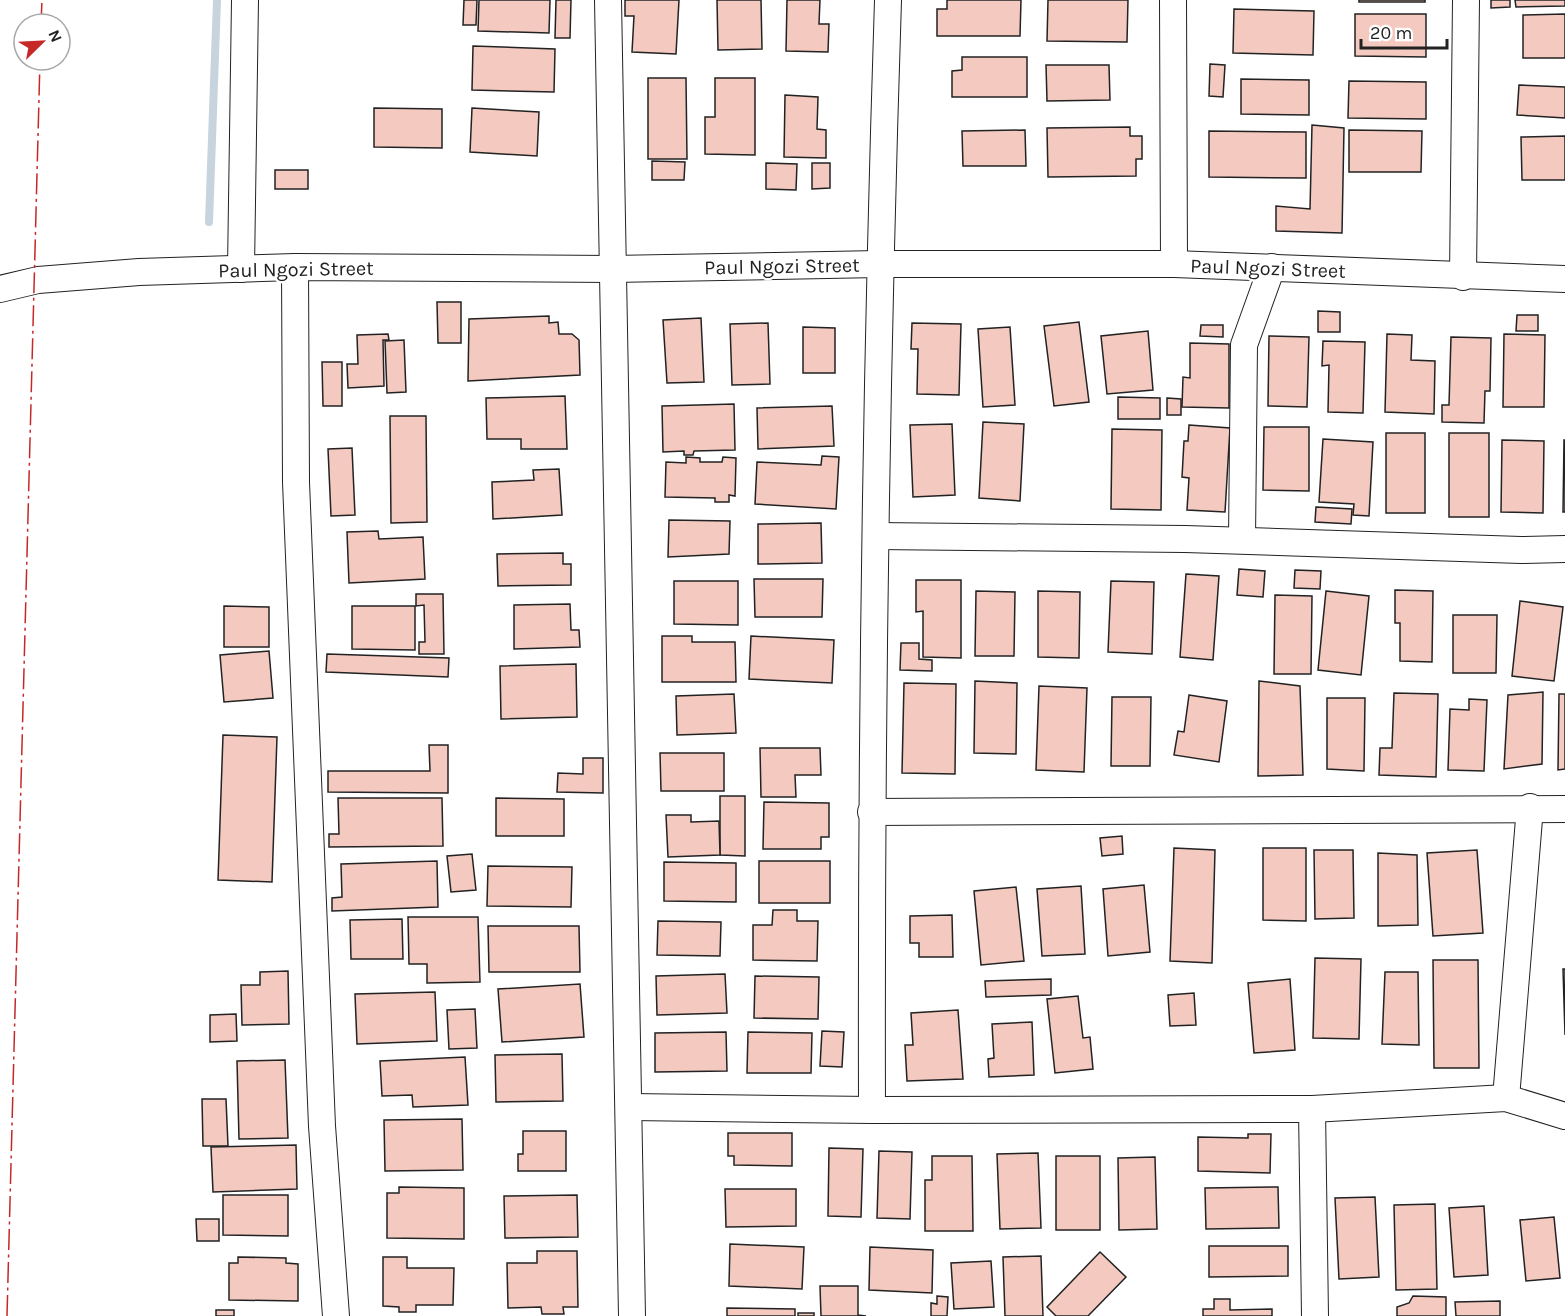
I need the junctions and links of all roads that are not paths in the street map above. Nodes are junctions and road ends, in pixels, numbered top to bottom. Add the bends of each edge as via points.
1 (245, 0) edge
2 (608, 0) edge
3 (888, 0) edge
4 (1173, 0) edge
5 (1466, 0) edge
6 (879, 264) junction
7 (1174, 264) junction
8 (295, 267) junction
9 (1272, 267) junction
10 (241, 269) junction
11 (612, 269) junction
12 (1463, 277) junction
13 (1565, 279) edge
14 (0, 289) edge
15 (876, 536) junction
16 (1242, 540) junction
17 (1565, 549) edge
18 (1530, 807) junction
19 (1565, 809) edge
20 (871, 812) junction
21 (1506, 1098) junction
22 (630, 1107) junction
23 (1312, 1109) junction
24 (872, 1110) junction
25 (1565, 1116) edge
26 (336, 1316) edge
27 (632, 1316) edge
28 (1315, 1316) edge

1 - 10 street
2 - 11 street
3 - 6 street
4 - 7 street
5 - 12 street
6 - 7 street, Paul Ngozi Street
6 - 11 street, Paul Ngozi Street
6 - 15 street
7 - 9 street, Paul Ngozi Street
8 - 10 street, Paul Ngozi Street
8 - 11 street, Paul Ngozi Street
8 - 26 street via 298,518 322,1126
9 - 12 street, Paul Ngozi Street
9 - 16 street via 1244,345
10 - 14 street, Paul Ngozi Street via 38,280
11 - 22 street
12 - 13 street, Paul Ngozi Street
15 - 16 street
15 - 20 street
16 - 17 street
18 - 19 street
18 - 20 street
18 - 21 street
20 - 24 street
21 - 23 street
21 - 25 street
22 - 24 street
22 - 27 street
23 - 24 street
23 - 28 street

